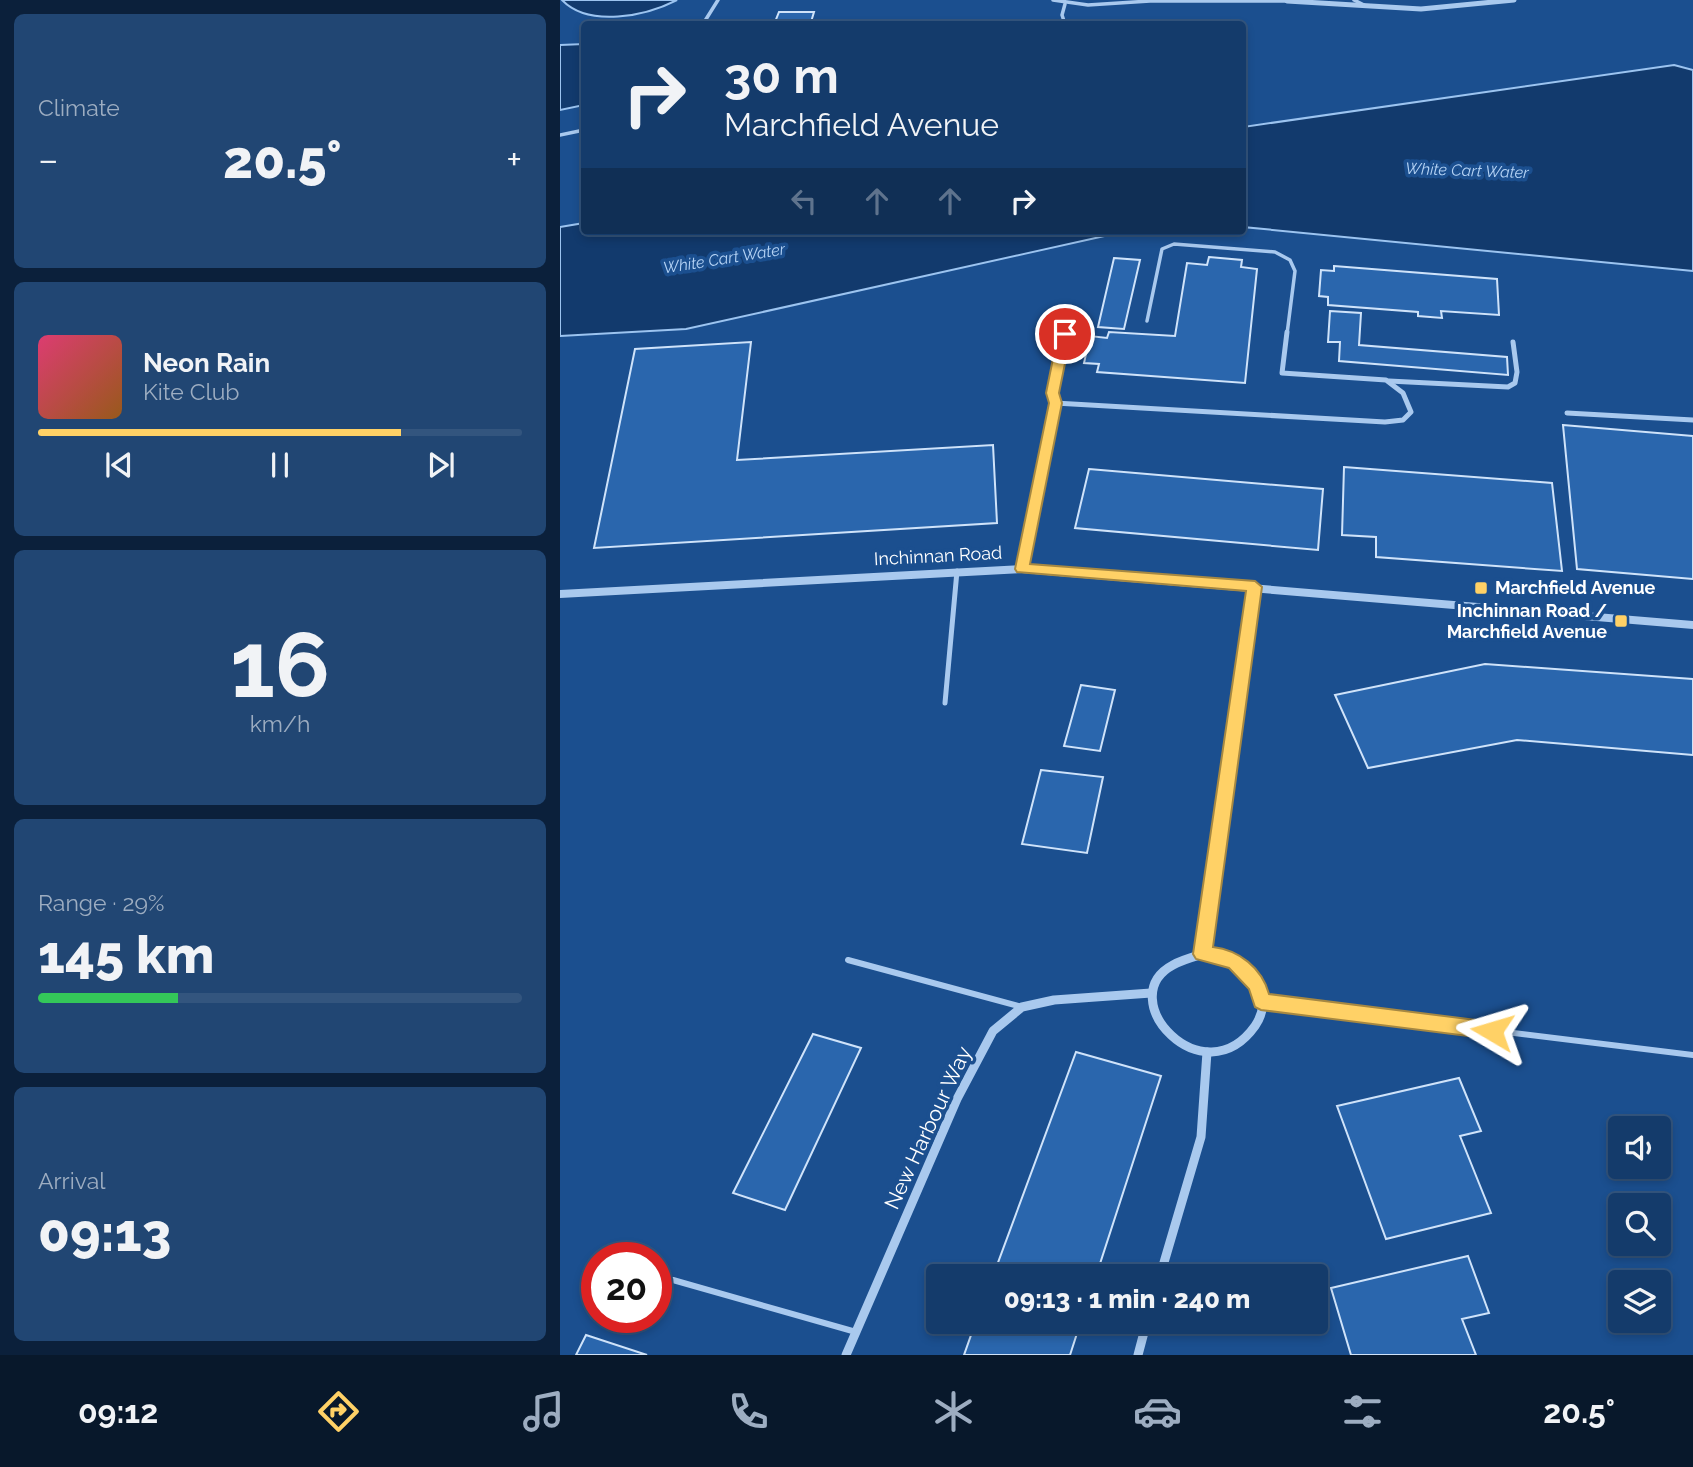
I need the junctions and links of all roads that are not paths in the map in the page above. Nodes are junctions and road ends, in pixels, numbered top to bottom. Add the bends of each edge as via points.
1 (718, 0) edge
2 (1052, 0) edge
3 (1354, 0) edge
4 (1514, 0) edge
5 (1287, 1) edge
6 (1065, 4) junction
7 (1367, 6) junction
8 (705, 21) edge
9 (1064, 21) edge
10 (581, 131) edge
11 (560, 135) edge
12 (1147, 321) dead end
13 (1065, 334) dead end
14 (1513, 342) dead end
15 (1386, 380) junction
16 (1055, 403) junction
17 (1567, 413) dead end
18 (1693, 420) edge
19 (1022, 569) junction
20 (957, 572) junction
21 (1255, 587) junction
22 (560, 594) edge
23 (1693, 625) edge
24 (945, 704) dead end
25 (1202, 954) junction
26 (848, 960) dead end
27 (1151, 993) junction
28 (1261, 1002) junction
29 (1022, 1007) junction
30 (1207, 1052) junction
31 (1693, 1055) edge
32 (1164, 1264) edge
33 (673, 1280) dead end
34 (856, 1332) junction
35 (1144, 1334) edge
36 (846, 1355) edge
37 (1138, 1355) edge

1 - 8 lane
2 - 6 lane
3 - 7 lane
4 - 7 street via 1421,9
5 - 6 lane
5 - 7 street
6 - 9 lane
10 - 11 lane
12 - 15 lane via 1162,248 1174,244 1275,252 1290,260 1295,271 1282,373
13 - 16 lane via 1052,393
14 - 15 lane via 1517,372 1515,383 1508,387
15 - 16 lane via 1399,387 1410,402 1411,412 1403,419 1385,422
16 - 19 lane
17 - 18 lane
19 - 20 street, Inchinnan Road
19 - 21 street, Inchinnan Road
20 - 22 street, Inchinnan Road
20 - 24 lane
21 - 23 street, Inchinnan Road
21 - 25 street
25 - 27 street via 1169,965
25 - 28 street via 1220,956 1242,967 1257,986
26 - 29 lane
27 - 29 street, New Harbour Way via 1054,1000
27 - 30 street via 1155,1018 1171,1040
28 - 30 street via 1260,1017 1241,1042
28 - 31 lane
29 - 34 street, New Harbour Way via 993,1031 957,1099
30 - 32 street via 1201,1137
33 - 34 lane
34 - 36 street, New Harbour Way
35 - 37 street

